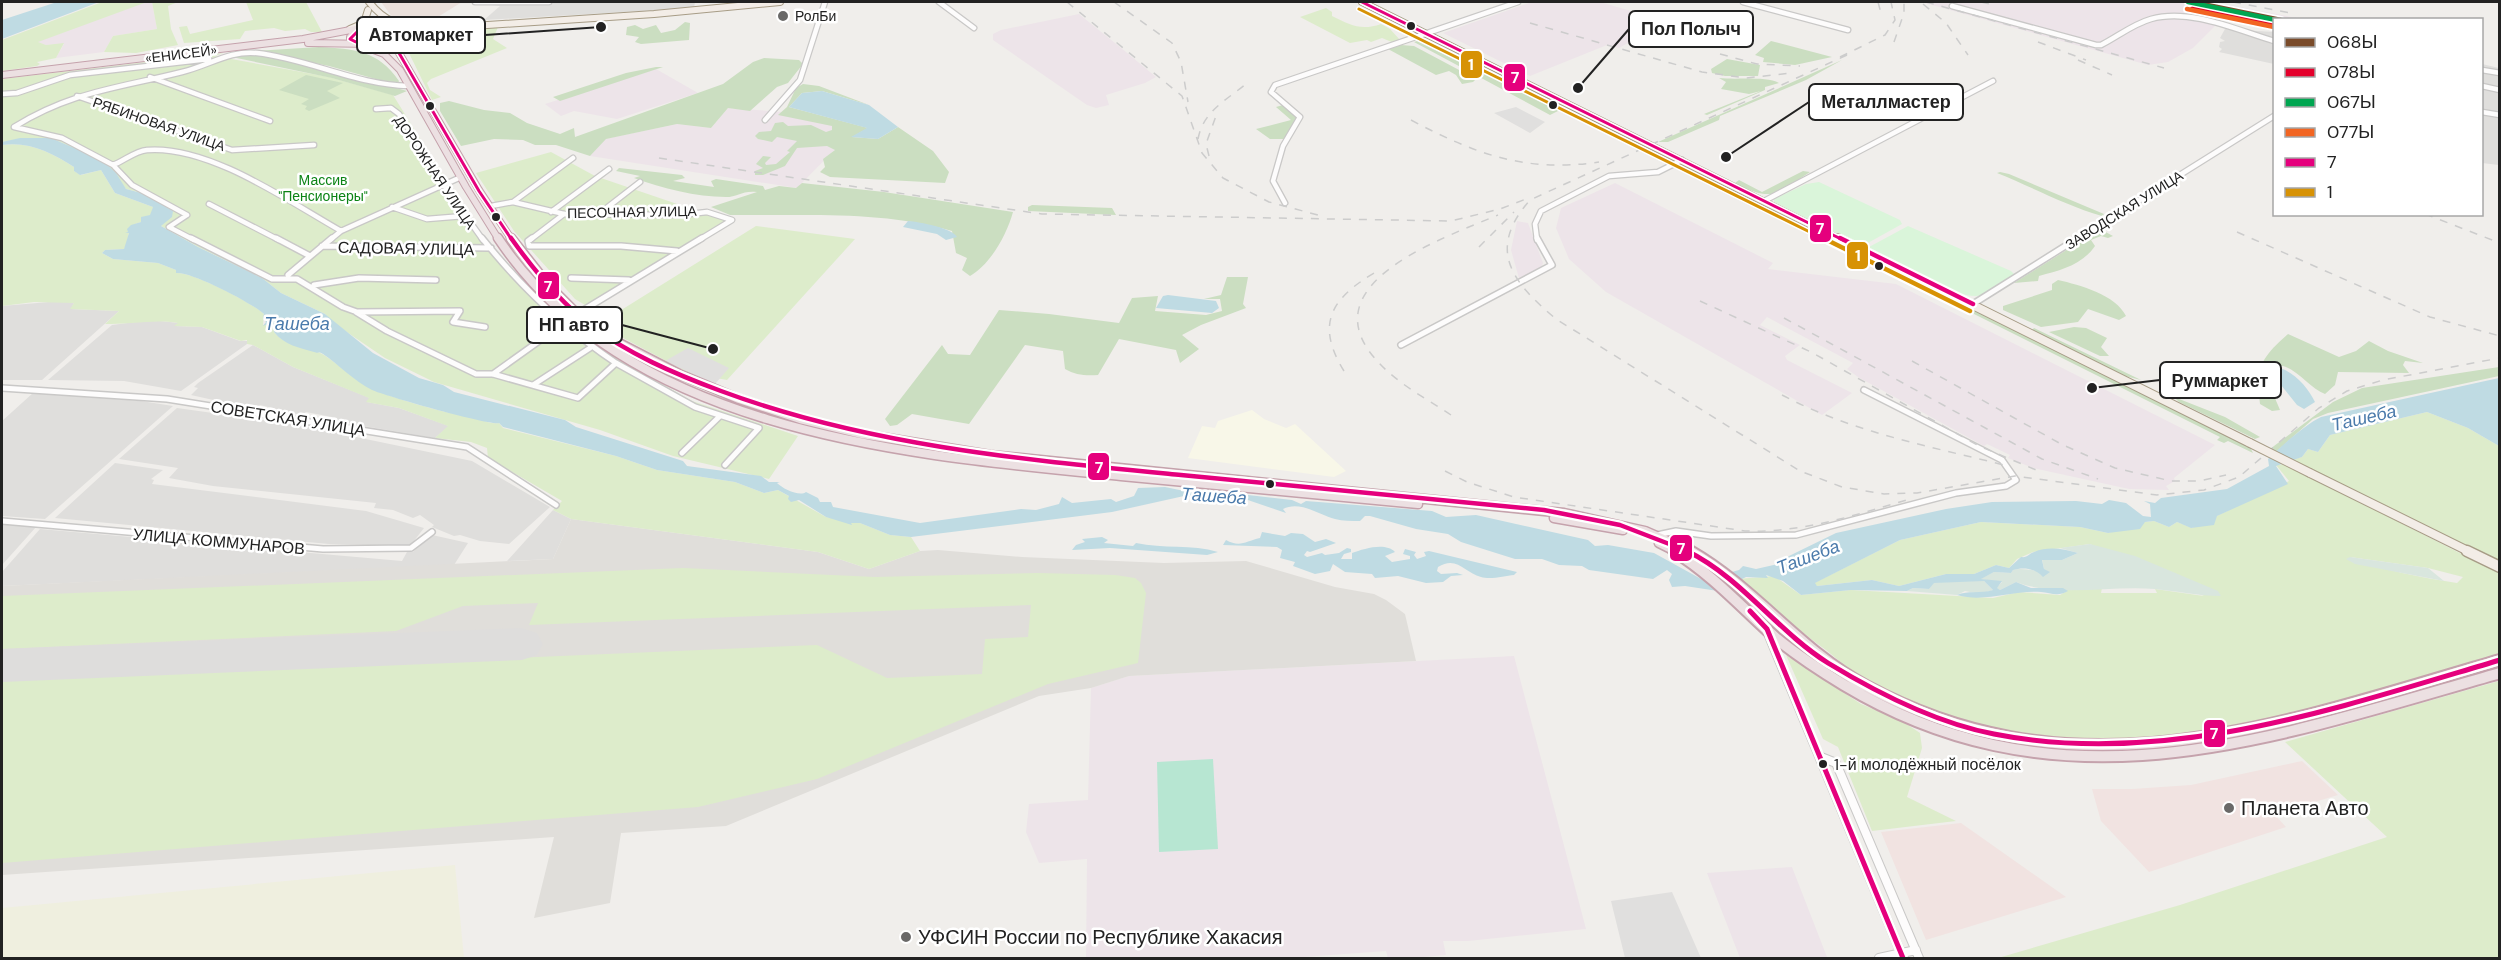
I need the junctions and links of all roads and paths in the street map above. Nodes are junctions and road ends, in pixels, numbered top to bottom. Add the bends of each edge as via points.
1 (367, 2) edge
2 (475, 2) edge
3 (549, 2) edge
4 (698, 2) edge
5 (780, 2) edge
6 (825, 2) edge
7 (939, 2) edge
8 (1362, 2) edge
9 (1518, 2) edge
10 (1743, 2) edge
11 (1952, 6) dead end
12 (371, 10) junction
13 (695, 10) junction
14 (392, 25) junction
15 (442, 27) junction
16 (974, 28) dead end
17 (359, 30) junction
18 (1848, 30) dead end
19 (1426, 34) junction
20 (398, 36) junction
21 (312, 37) junction
22 (2273, 41) edge
23 (357, 44) junction
24 (246, 49) junction
25 (399, 53) junction
26 (215, 58) junction
27 (395, 64) junction
28 (2483, 70) edge
29 (2499, 73) edge
30 (2, 76) edge
31 (150, 77) junction
32 (1993, 81) dead end
33 (409, 86) junction
34 (2483, 86) edge
35 (2499, 90) edge
36 (2, 94) edge
37 (76, 95) junction
38 (376, 109) dead end
39 (2483, 112) edge
40 (2499, 115) edge
41 (2273, 117) edge
42 (765, 120) dead end
43 (270, 121) dead end
44 (314, 145) dead end
45 (573, 158) dead end
46 (1682, 160) junction
47 (113, 165) junction
48 (609, 169) dead end
49 (461, 177) junction
50 (640, 182) dead end
51 (444, 186) junction
52 (1764, 201) junction
53 (513, 202) junction
54 (1285, 203) dead end
55 (210, 204) dead end
56 (490, 206) junction
57 (392, 207) junction
58 (551, 212) junction
59 (599, 213) junction
60 (564, 214) junction
61 (464, 216) junction
62 (341, 231) junction
63 (528, 244) junction
64 (322, 246) junction
65 (491, 248) junction
66 (516, 248) junction
67 (678, 251) junction
68 (310, 256) junction
69 (288, 275) junction
70 (571, 278) dead end
71 (436, 280) dead end
72 (630, 280) junction
73 (314, 285) junction
74 (1973, 304) junction
75 (356, 312) junction
76 (574, 316) junction
77 (562, 326) junction
78 (485, 327) dead end
79 (1401, 345) dead end
80 (591, 348) junction
81 (616, 363) junction
82 (493, 374) junction
83 (533, 385) junction
84 (2, 388) edge
85 (1864, 390) dead end
86 (720, 416) junction
87 (682, 453) dead end
88 (725, 465) dead end
89 (556, 505) dead end
90 (2, 521) edge
91 (432, 532) dead end
92 (1657, 535) junction
93 (2499, 567) edge
94 (1712, 571) junction
95 (1743, 597) junction
96 (1767, 629) junction
97 (2499, 660) edge
98 (2499, 673) edge
99 (1821, 757) junction
100 (1918, 954) edge
101 (1903, 956) edge
102 (1878, 958) edge

1 - 12 main road
2 - 3 street
4 - 13 street
5 - 13 main road
6 - 42 street via 800,80
7 - 16 street
8 - 19 main road
9 - 19 street
10 - 18 street
11 - 22 street via 2096,45 2147,21 2168,17
12 - 14 main road
12 - 15 main road via 397,22
12 - 17 main road via 369,21
12 - 21 main road via 360,25
13 - 15 main road
14 - 15 main road
14 - 17 highway, «ЕНИСЕЙ»
14 - 20 highway via 401,29
15 - 20 main road
15 - 25 highway via 406,39
17 - 21 highway, «ЕНИСЕЙ»
17 - 23 highway via 350,39
19 - 46 main road
19 - 54 street via 1272,88 1276,98 1300,117 1283,146 1273,181
20 - 23 highway, «ЕНИСЕЙ» via 380,43
20 - 25 highway
21 - 30 highway, «ЕНИСЕЙ»
23 - 24 highway, «ЕНИСЕЙ» via 317,42
23 - 27 highway via 384,54
24 - 27 highway via 344,46
24 - 30 highway, «ЕНИСЕЙ»
25 - 56 highway
26 - 31 street via 182,72
26 - 33 street via 255,53
26 - 36 street via 70,75 17,93
27 - 33 highway
28 - 29 street
31 - 37 street
31 - 43 street
32 - 52 street
33 - 49 highway
34 - 35 street
37 - 44 street, РЯБИНОВАЯ УЛИЦА via 232,150
37 - 47 street via 42,110 15,129 62,138
38 - 51 street, ДОРОЖНАЯ УЛИЦА via 391,108 399,114
39 - 40 street
41 - 74 street, ЗАВОДСКАЯ УЛИЦА
45 - 53 street
46 - 52 main road
46 - 79 street via 1658,172 1609,176 1541,211 1534,231 1552,265
47 - 62 street, САДОВАЯ УЛИЦА via 145,150 177,153 216,164
47 - 69 street via 132,185 187,215 170,227 272,279
48 - 58 street
49 - 51 street
49 - 76 highway via 518,264 542,293
50 - 59 street
51 - 57 street
51 - 61 street, ДОРОЖНАЯ УЛИЦА
52 - 74 main road
53 - 56 street, ПЕСОЧНАЯ УЛИЦА
53 - 58 street, ПЕСОЧНАЯ УЛИЦА
55 - 68 street
56 - 66 highway
57 - 61 street via 410,218 450,220
57 - 62 street
58 - 60 street, ПЕСОЧНАЯ УЛИЦА
59 - 60 street, ПЕСОЧНАЯ УЛИЦА
59 - 67 street, ПЕСОЧНАЯ УЛИЦА via 681,215 698,211 732,220
60 - 63 street
61 - 65 street, ДОРОЖНАЯ УЛИЦА
62 - 64 street
63 - 66 street
63 - 67 street via 533,248 621,246
64 - 65 street, САДОВАЯ УЛИЦА
64 - 68 street
65 - 77 street, ДОРОЖНАЯ УЛИЦА via 537,303
66 - 76 highway
67 - 72 street
68 - 69 street
69 - 73 street
70 - 72 street
71 - 73 street via 370,279
72 - 76 street
73 - 75 street
74 - 93 main road, bridge
75 - 78 street via 460,311 453,322
75 - 82 street via 476,374
76 - 77 street
76 - 92 highway via 654,363 751,405 898,442 1137,471 1544,510 1610,521
76 - 94 highway via 603,343 646,369 693,390 791,426 855,441 1015,466 1550,517 1628,531
77 - 80 street, ДОРОЖНАЯ УЛИЦА
77 - 82 street
80 - 81 street, ДОРОЖНАЯ УЛИЦА
80 - 83 street
81 - 83 street via 578,398
81 - 86 street, ДОРОЖНАЯ УЛИЦА
82 - 83 street
84 - 89 street, СОВЕТСКАЯ УЛИЦА via 167,399 467,447
85 - 92 street via 2002,460 2016,480 2006,486 1956,493 1796,535 1712,536 1676,531
86 - 87 street
86 - 88 street, ДОРОЖНАЯ УЛИЦА via 759,428
90 - 91 street, УЛИЦА КОММУНАРОВ via 323,549 411,548
92 - 94 highway via 1701,557
94 - 95 highway
95 - 96 highway
95 - 97 highway via 1867,688 1950,722 2052,743 2157,744 2216,735
96 - 98 highway via 1817,668 1861,695 1948,732 1998,745 2120,758 2229,745
96 - 99 street
99 - 100 street via 1836,763
99 - 101 street
100 - 101 street
101 - 102 street

